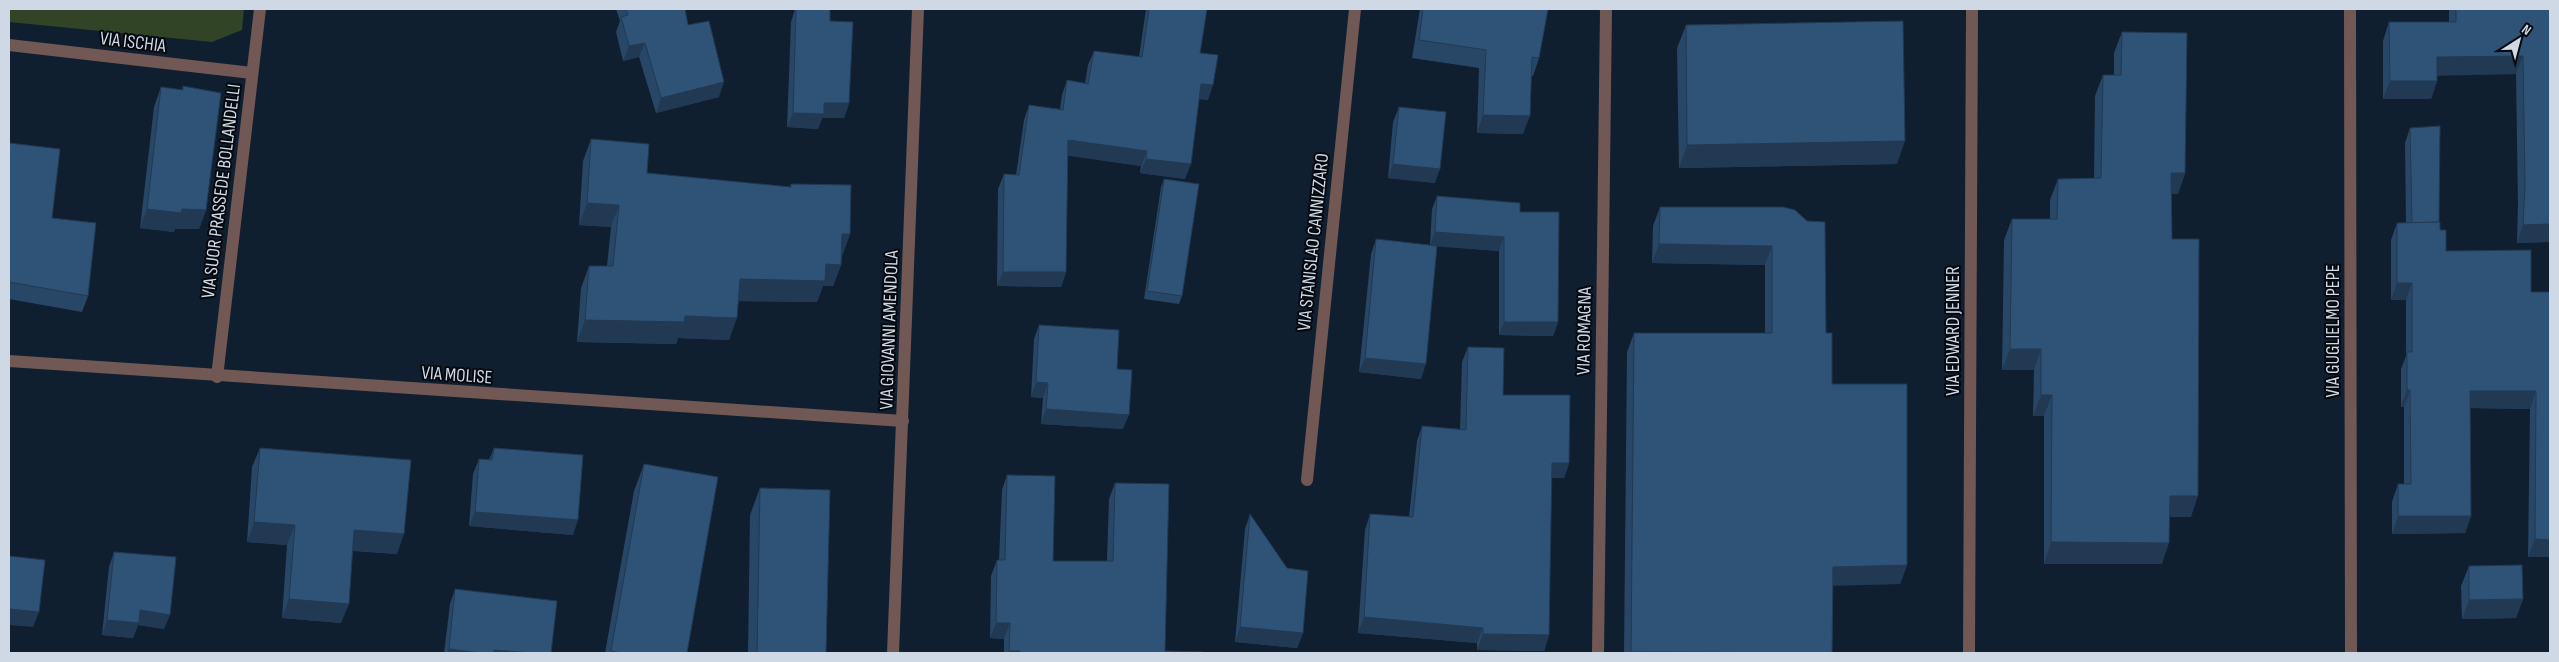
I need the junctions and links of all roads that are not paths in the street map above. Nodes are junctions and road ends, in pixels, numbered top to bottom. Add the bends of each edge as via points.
1 (260, 9) edge
2 (918, 9) edge
3 (1355, 9) edge
4 (1606, 9) edge
5 (1972, 9) edge
6 (2350, 9) edge
7 (9, 45) edge
8 (252, 73) junction
9 (9, 361) edge
10 (218, 377) junction
11 (903, 421) junction
12 (1307, 480) dead end
13 (893, 653) edge
14 (1598, 653) edge
15 (1970, 653) edge
16 (2351, 653) edge

1 - 8 street, VIA SUOR PRASSEDE BOLLANDELLI
2 - 11 street, VIA GIOVANNI AMENDOLA
3 - 12 street, VIA STANISLAO CANNIZZARO
4 - 14 street, VIA ROMAGNA
5 - 15 street, VIA EDWARD JENNER
6 - 16 street, VIA GUGLIELMO PEPE
7 - 8 street, VIA ISCHIA
8 - 10 street, VIA SUOR PRASSEDE BOLLANDELLI
9 - 10 street, VIA MOLISE
10 - 11 street, VIA MOLISE
11 - 13 street, VIA GIOVANNI AMENDOLA

